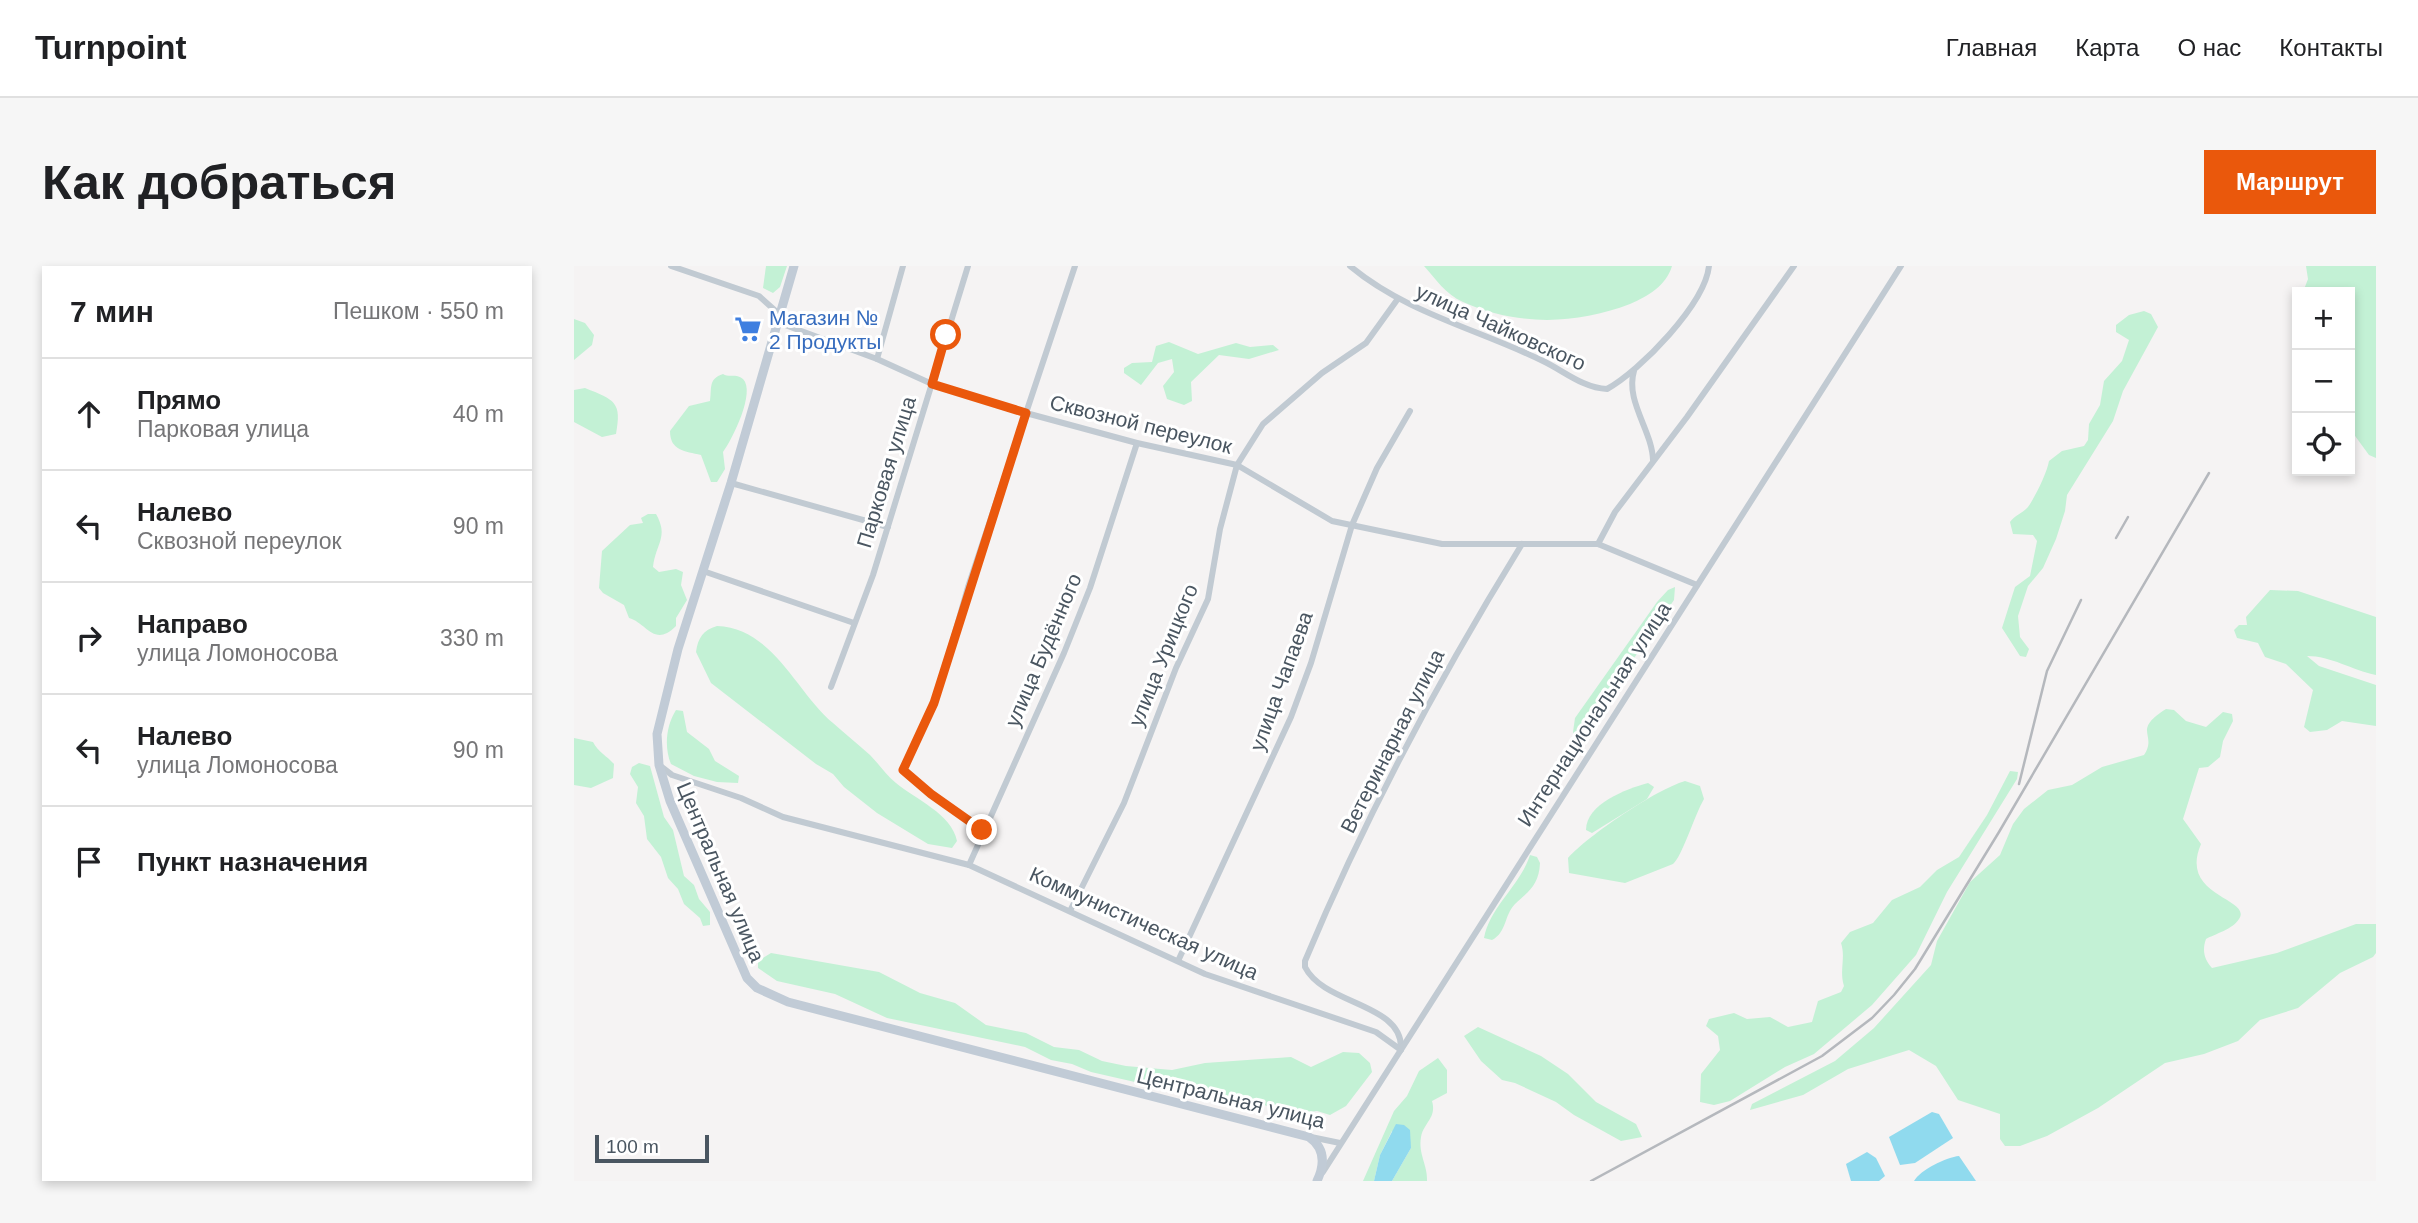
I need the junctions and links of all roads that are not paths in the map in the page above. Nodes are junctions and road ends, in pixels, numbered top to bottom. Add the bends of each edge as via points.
1 (671, 266) edge
2 (794, 266) edge
3 (903, 266) edge
4 (968, 266) edge
5 (1075, 266) edge
6 (1350, 266) edge
7 (1709, 266) edge
8 (1794, 266) edge
9 (1902, 266) edge
10 (1397, 300) junction
11 (778, 318) junction
12 (877, 359) junction
13 (1635, 369) junction
14 (932, 384) junction
15 (1410, 411) dead end
16 (1026, 413) junction
17 (1137, 443) junction
18 (1653, 460) junction
19 (1237, 465) junction
20 (731, 483) junction
21 (1352, 525) junction
22 (888, 527) junction
23 (1522, 544) junction
24 (1598, 544) junction
25 (703, 571) junction
26 (1697, 585) junction
27 (854, 624) junction
28 (831, 687) dead end
29 (659, 765) junction
30 (982, 830) junction
31 (969, 865) junction
32 (1071, 909) junction
33 (1178, 961) junction
34 (1401, 1050) junction
35 (1309, 1137) junction
36 (1340, 1143) junction
37 (1318, 1180) edge

1 - 11 street, Сквозной переулок via 758,296
2 - 11 street, Центральная улица
3 - 12 street
4 - 14 street, Парковая улица
5 - 16 street
6 - 10 street, улица Чайковского
7 - 13 street via 1692,306
8 - 18 street
9 - 26 street, Интернациональная улица
10 - 13 street, улица Чайковского via 1542,361 1584,384 1607,389
10 - 19 street, улица Урицкого via 1366,343 1322,373 1263,424
11 - 12 street, Сквозной переулок
11 - 20 street, Центральная улица
12 - 14 street, Сквозной переулок
13 - 18 street via 1634,397 1651,441
14 - 16 street, Сквозной переулок
14 - 22 street, Парковая улица
15 - 21 street, улица Чапаева via 1377,468
16 - 17 street, Сквозной переулок
16 - 30 street via 934,703 903,770
17 - 19 street, Сквозной переулок
17 - 30 street, улица Будённого via 1064,653
18 - 24 street
19 - 21 street, Сквозной переулок via 1322,516
19 - 32 street, улица Урицкого via 1208,599 1175,668 1124,803
20 - 22 street
20 - 25 street, Центральная улица
21 - 23 street, Сквозной переулок via 1442,544
21 - 33 street, улица Чапаева via 1291,717
22 - 27 street, Парковая улица
23 - 24 street, Сквозной переулок
23 - 34 street, Ветеринарная улица via 1416,726 1306,961 1316,983 1395,1026
24 - 26 street, Сквозной переулок
25 - 27 street
25 - 29 street, Центральная улица via 660,712
26 - 34 street, Интернациональная улица
27 - 28 street, Парковая улица
29 - 31 street, Коммунистическая улица via 672,775 783,817
29 - 35 street, Центральная улица via 736,958 757,988 801,1005
30 - 31 street, улица Будённого
31 - 32 street, Коммунистическая улица
32 - 33 street, Коммунистическая улица
33 - 34 street, Коммунистическая улица via 1247,990 1376,1032
34 - 36 street, Интернациональная улица
35 - 36 street, Центральная улица
35 - 37 street via 1322,1158
36 - 37 street, Интернациональная улица

